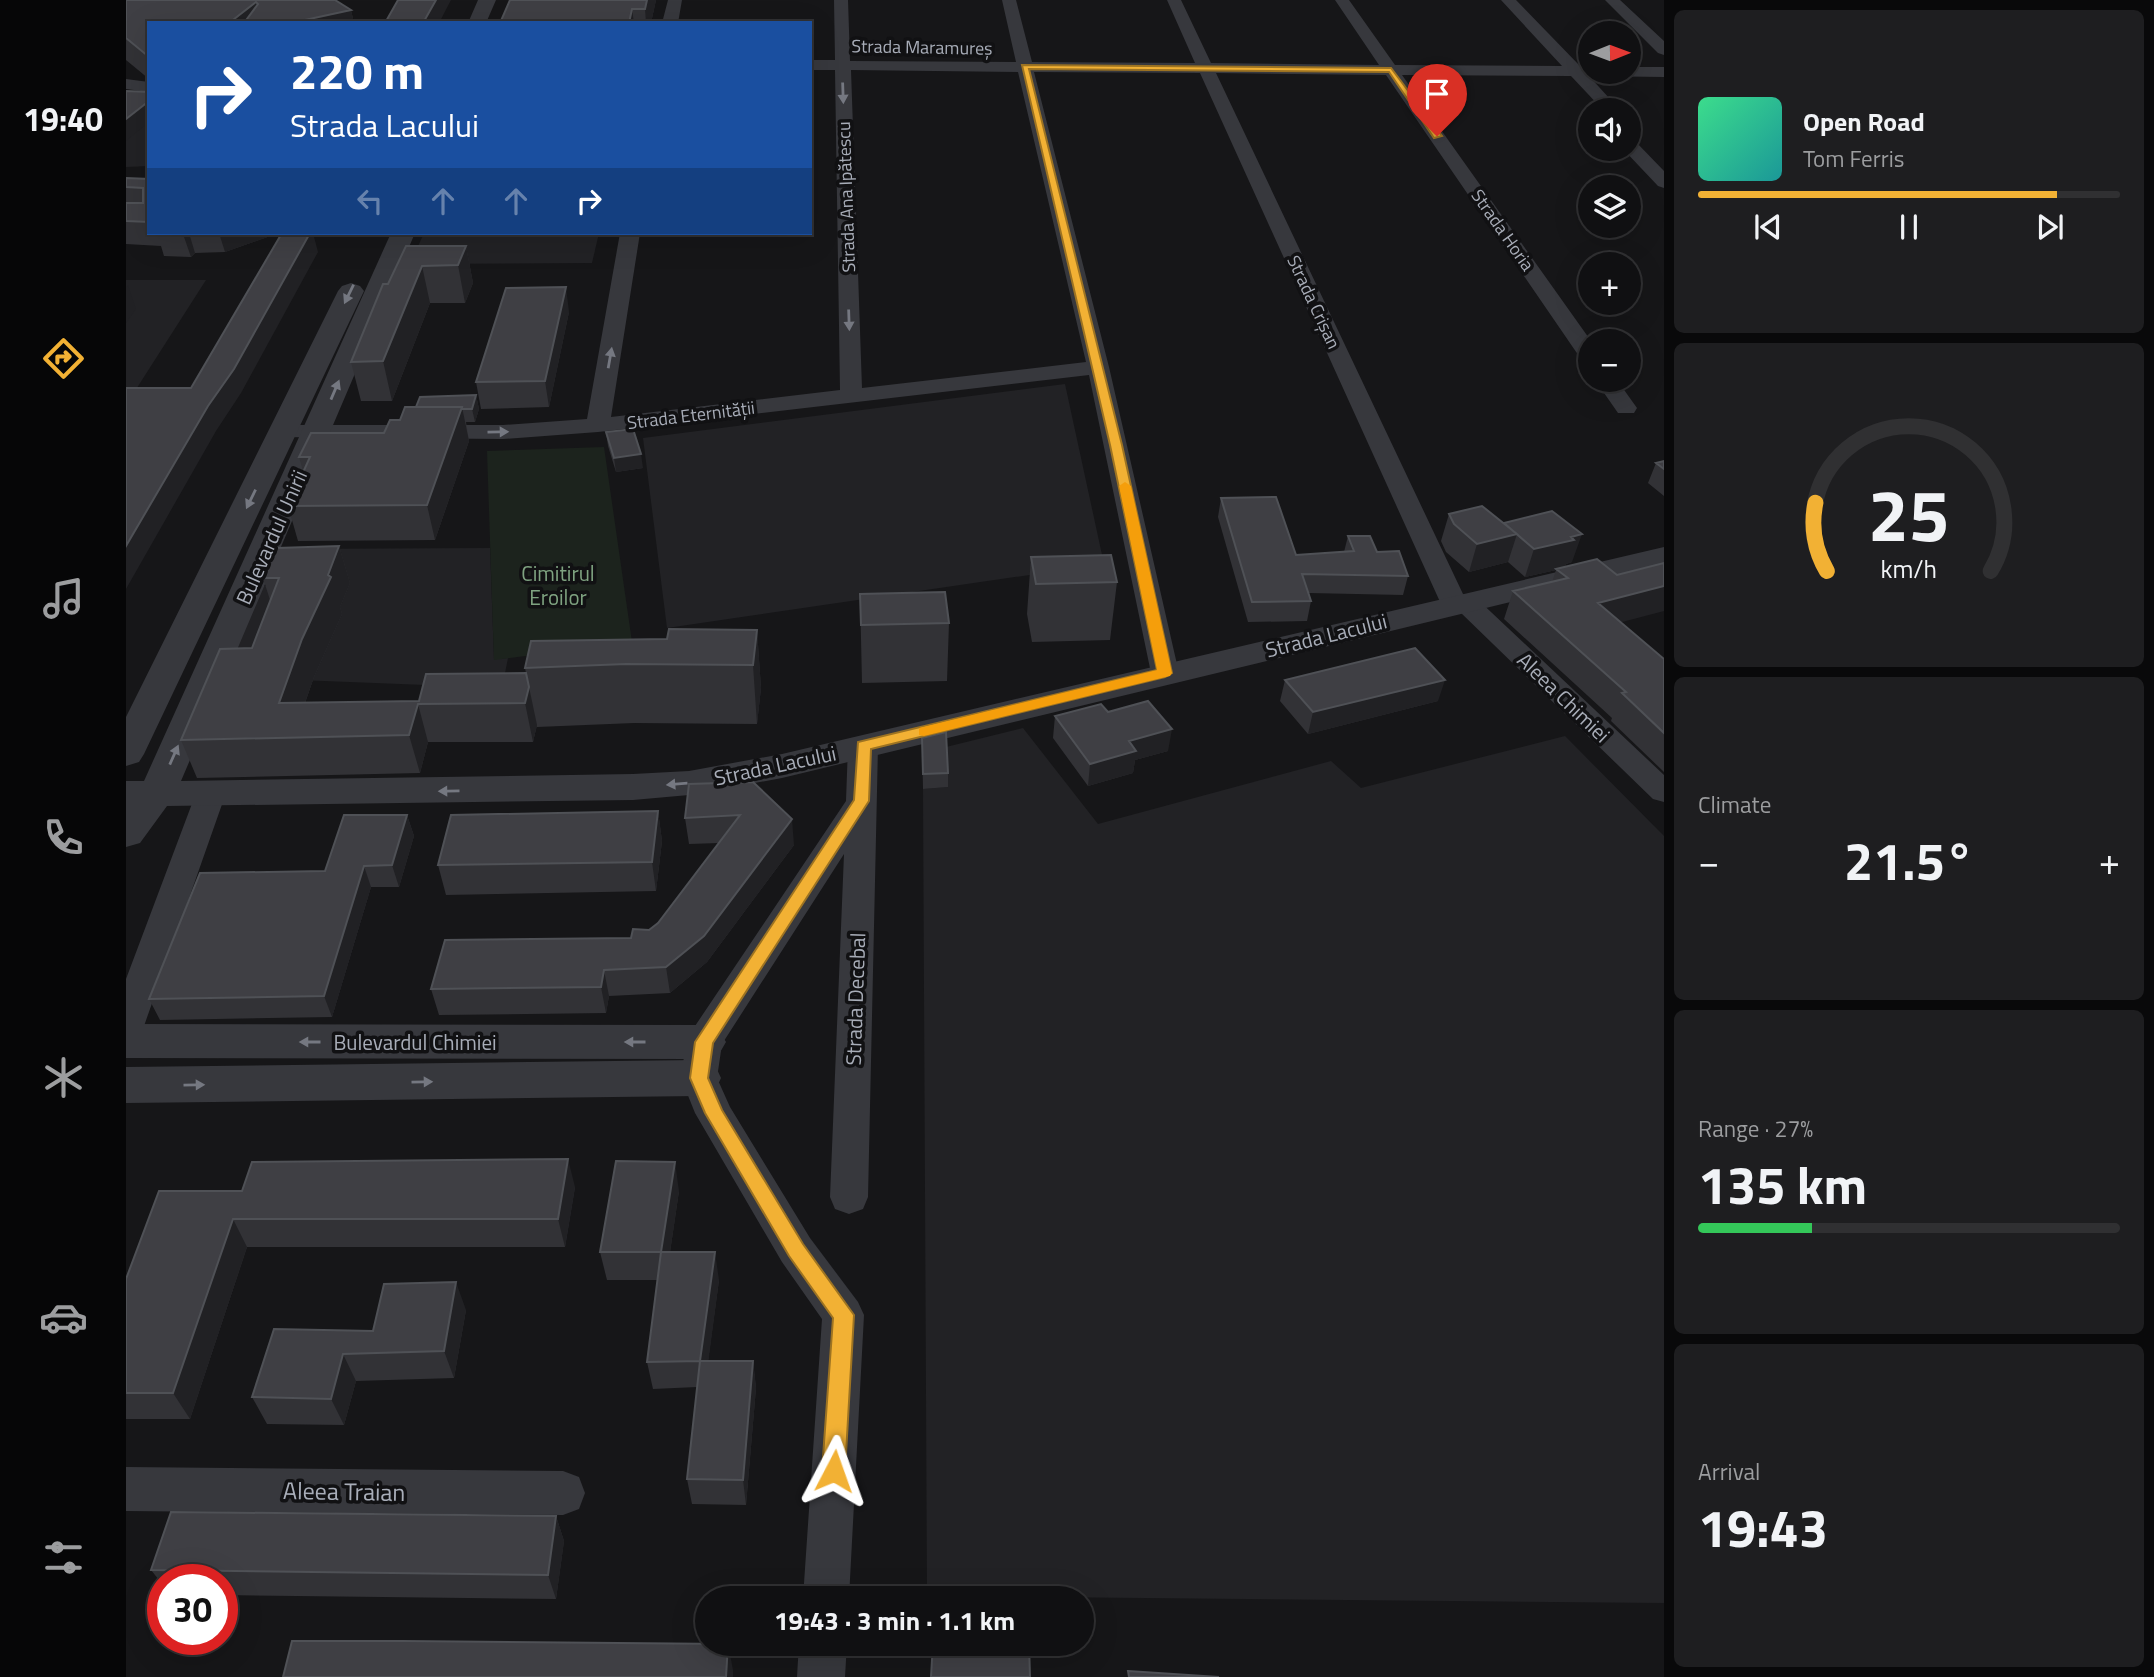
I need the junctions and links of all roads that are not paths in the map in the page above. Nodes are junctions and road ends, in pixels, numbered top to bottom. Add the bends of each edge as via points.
1 (488, 0) edge
2 (505, 0) edge
3 (675, 0) edge
4 (841, 0) edge
5 (1009, 0) edge
6 (1174, 0) edge
7 (1342, 0) edge
8 (1496, 0) edge
9 (1508, 0) edge
10 (1612, 0) edge
11 (478, 21) edge
12 (495, 21) edge
13 (670, 21) edge
14 (1664, 50) edge
15 (812, 65) edge
16 (842, 65) junction
17 (1025, 67) junction
18 (1206, 68) junction
19 (1391, 70) junction
20 (1569, 72) junction
21 (1664, 72) edge
22 (126, 84) edge
23 (147, 87) edge
24 (1588, 98) edge
25 (1598, 98) edge
26 (1641, 141) edge
27 (1641, 158) edge
28 (1664, 165) edge
29 (1664, 182) edge
30 (378, 235) edge
31 (403, 235) edge
32 (631, 235) edge
33 (1578, 338) edge
34 (1098, 367) junction
35 (1615, 392) edge
36 (851, 395) junction
37 (1626, 408) dead end
38 (598, 425) junction
39 (283, 432) junction
40 (317, 432) junction
41 (1664, 556) edge
42 (1460, 603) junction
43 (1165, 673) junction
44 (863, 746) junction
45 (126, 754) edge
46 (1664, 792) edge
47 (142, 793) edge
48 (211, 793) junction
49 (862, 801) junction
50 (126, 834) edge
51 (126, 1026) edge
52 (126, 1041) edge
53 (701, 1060) junction
54 (126, 1086) edge
55 (849, 1197) dead end
56 (562, 1493) dead end
57 (128, 1494) edge
58 (827, 1586) edge
59 (822, 1656) edge
60 (821, 1677) edge

1 - 11 street
2 - 12 street
3 - 13 street
4 - 16 street, Strada Ana Ipătescu
5 - 17 street
6 - 18 street, Strada Crișan
7 - 19 street, Strada Horia
8 - 20 street
9 - 20 street
10 - 14 street
15 - 16 street, Strada Maramureș
16 - 17 street, Strada Maramureș
16 -> 36 street, Strada Ana Ipătescu
17 - 18 street, Strada Maramureș
17 - 34 street
18 - 19 street, Strada Maramureș
18 - 42 street, Strada Crișan
19 - 20 street, Strada Maramureș
19 - 33 street, Strada Horia
20 - 21 street, Strada Maramureș
20 - 24 street
20 - 25 street
22 - 23 street
26 - 28 street
27 - 29 street
30 -> 39 street, Bulevardul Unirii
40 -> 31 street, Bulevardul Unirii
38 -> 32 street
34 - 36 street, Strada Eternității
34 - 43 street
35 - 37 street
36 - 38 street, Strada Eternității
40 -> 38 street, Strada Eternității via 503,432
39 - 40 street, Strada Eternității
39 -> 45 street, Bulevardul Unirii
47 -> 40 street, Bulevardul Unirii
41 - 42 street, Strada Lacului
42 - 43 street, Strada Lacului
42 - 46 street, Aleea Chimiei
43 - 44 street, Strada Lacului
44 -> 48 street, Strada Lacului via 763,770 633,787
44 - 49 street, Strada Decebal
47 - 48 street, Strada Lacului
47 - 50 street, Bulevardul Unirii
48 - 51 street
49 - 53 street
49 - 55 street, Strada Decebal
53 -> 52 street, Bulevardul Chimiei
54 -> 53 street, Bulevardul Chimiei
53 - 58 street via 714,1113 796,1250 844,1315
56 - 57 street, Aleea Traian
59 - 60 street

